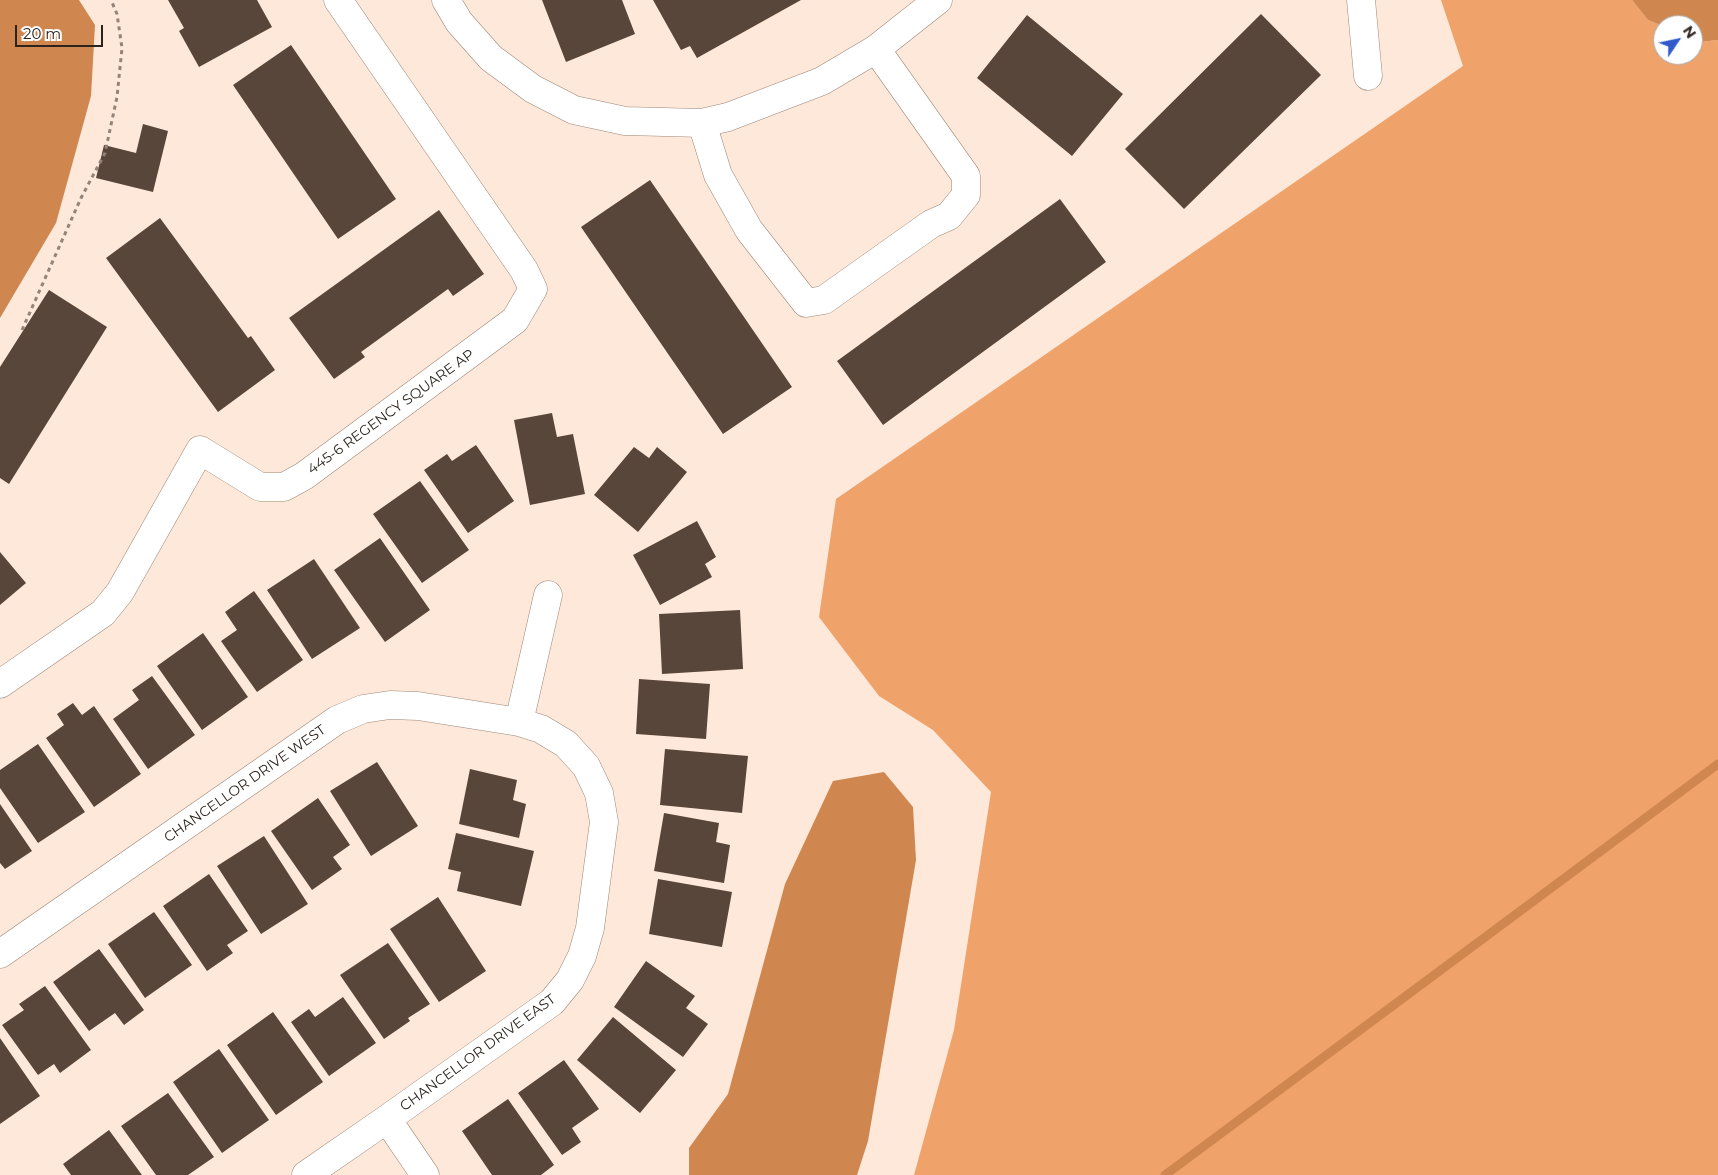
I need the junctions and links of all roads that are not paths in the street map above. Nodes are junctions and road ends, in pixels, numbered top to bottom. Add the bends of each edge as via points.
1 (338, 0) edge
2 (446, 0) edge
3 (938, 0) edge
4 (1360, 0) edge
5 (876, 49) junction
6 (1368, 76) dead end
7 (702, 123) junction
8 (548, 595) dead end
9 (0, 684) edge
10 (519, 722) junction
11 (0, 954) edge
12 (388, 1119) junction
13 (306, 1175) edge
14 (424, 1175) edge

1 - 9 street, 445-6 REGENCY SQUARE AP via 524,270 533,289 515,320 304,476 284,487 260,487 200,450 120,592 103,612
2 - 7 street via 459,22 491,58 533,89 574,110 625,121
3 - 5 street
4 - 6 street
5 - 7 street via 822,81 728,117
5 - 7 street via 966,176 966,194 949,216 931,224 824,300 806,304 749,230 718,175
8 - 10 street
10 - 11 street, CHANCELLOR DRIVE WEST via 418,706 390,705 363,709 338,720
10 - 12 street, CHANCELLOR DRIVE EAST via 541,729 566,744 586,766 599,793 604,822 590,928 582,956 570,980 552,1002
12 - 13 street, CHANCELLOR DRIVE EAST
12 - 14 street

